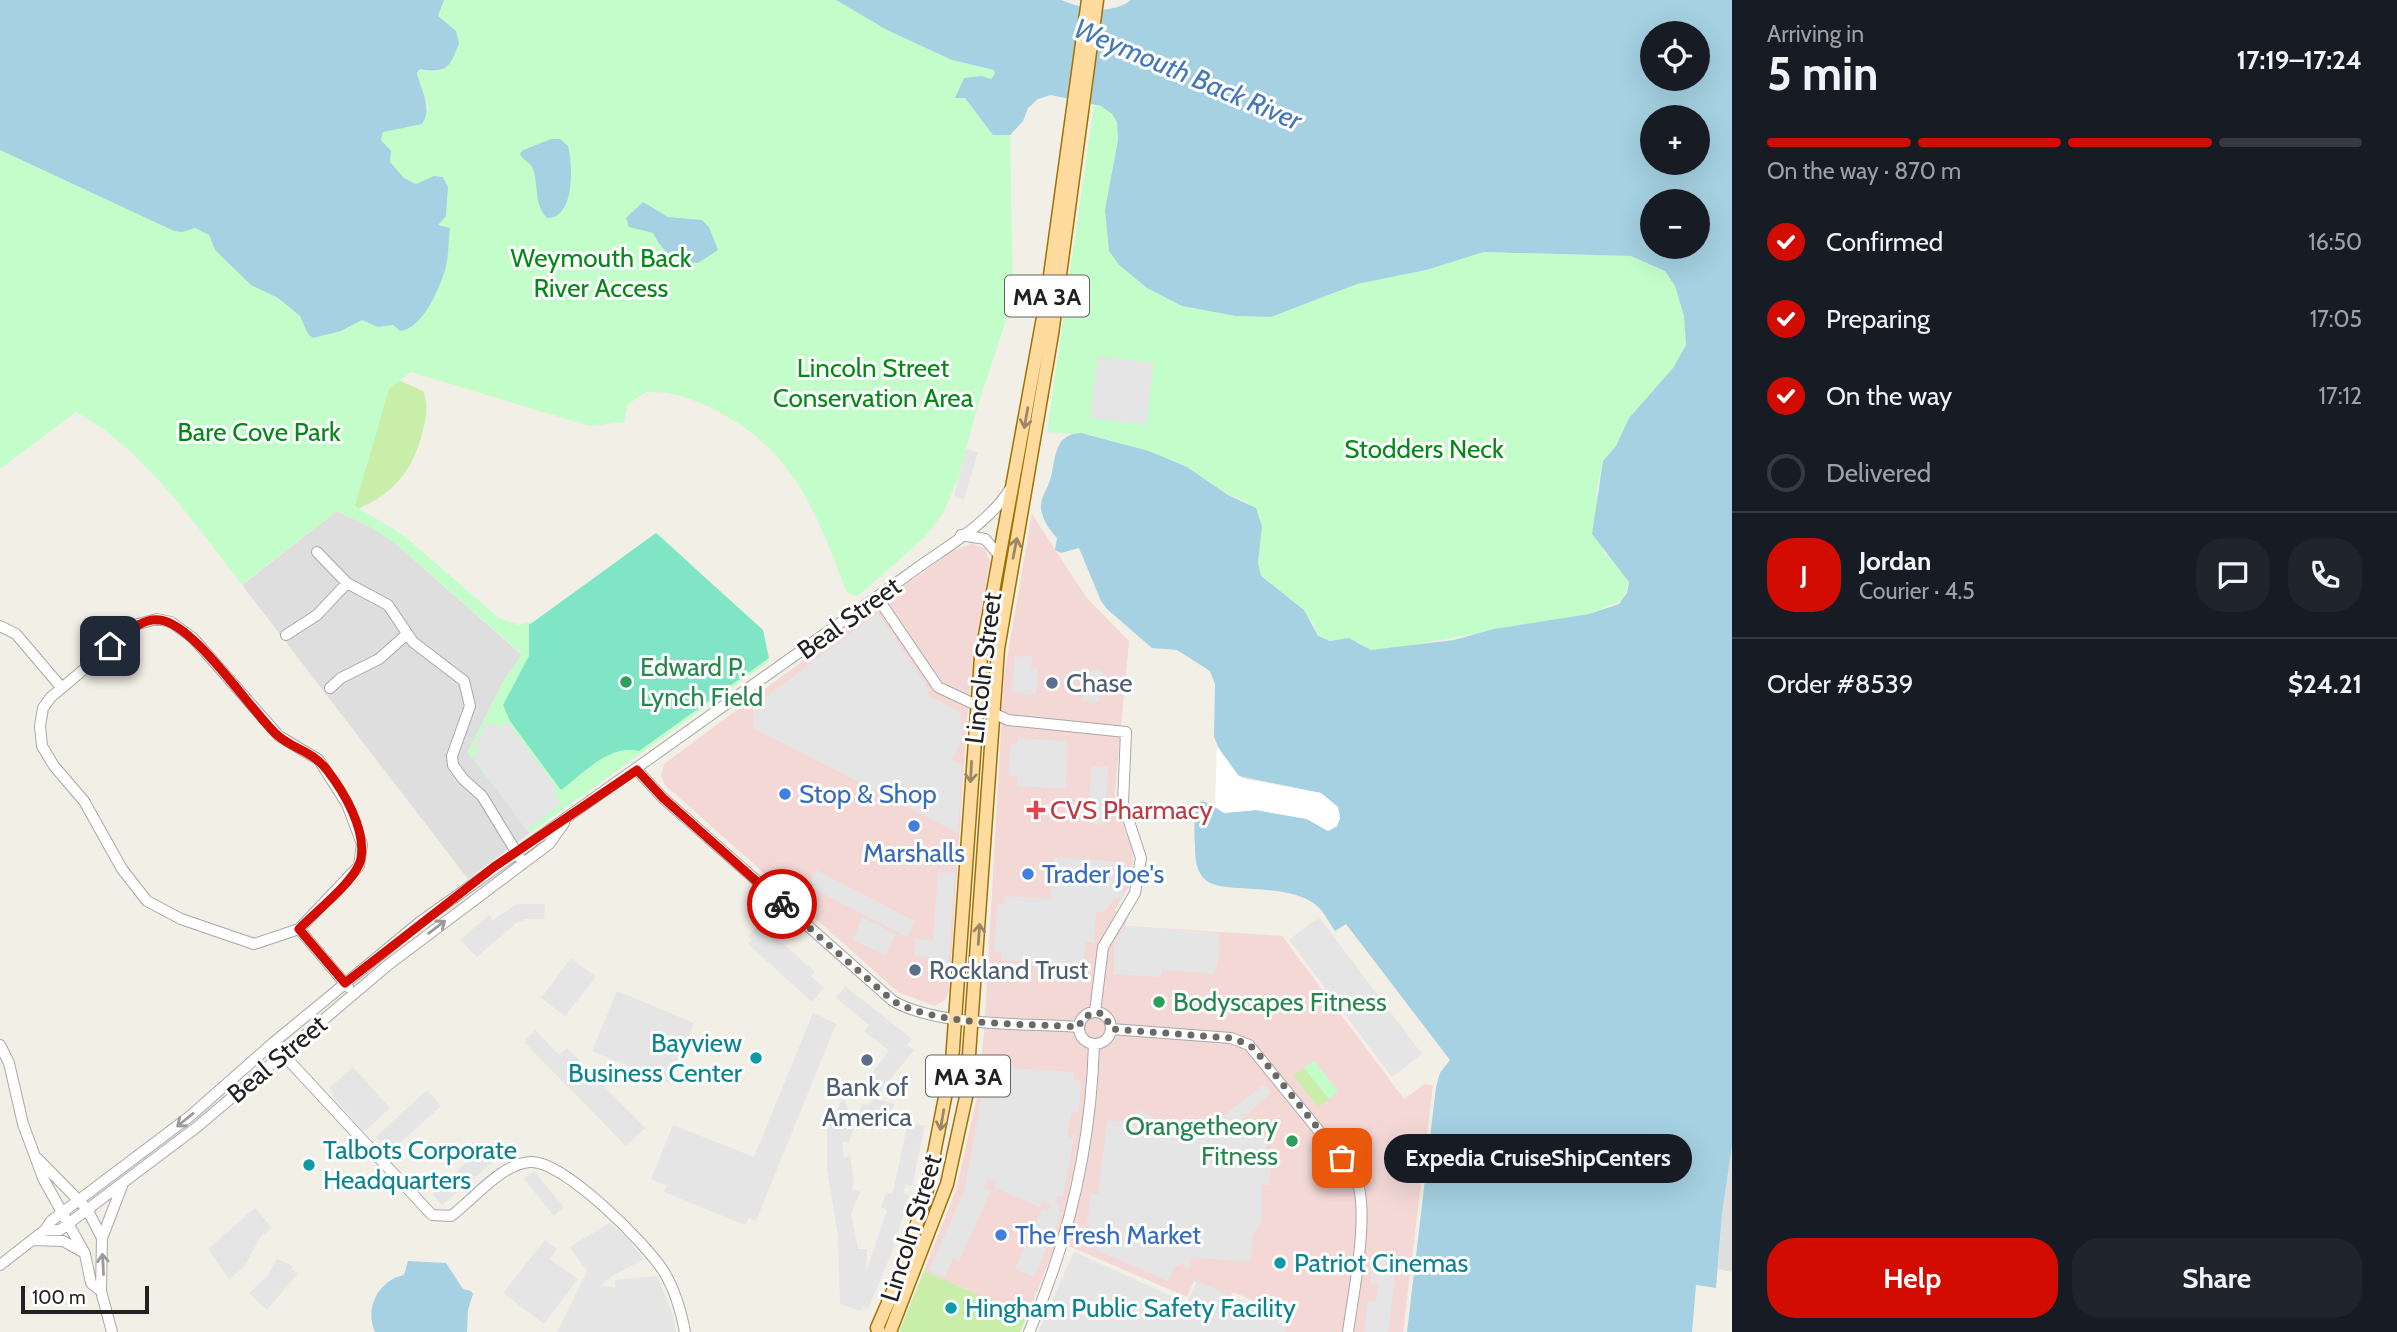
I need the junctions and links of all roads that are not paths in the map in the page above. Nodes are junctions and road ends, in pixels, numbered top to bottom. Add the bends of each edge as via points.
1 (1088, 0) edge
2 (1097, 0) edge
3 (1078, 110) junction
4 (1013, 483) junction
5 (961, 535) junction
6 (317, 552) dead end
7 (999, 555) junction
8 (347, 583) junction
9 (877, 597) junction
10 (0, 626) edge
11 (407, 634) junction
12 (286, 635) dead end
13 (61, 687) junction
14 (330, 688) dead end
15 (975, 704) junction
16 (992, 712) junction
17 (637, 770) junction
18 (566, 821) junction
19 (516, 852) junction
20 (523, 863) junction
21 (299, 929) junction
22 (345, 983) junction
23 (354, 993) junction
24 (1096, 1012) junction
25 (956, 1018) junction
26 (974, 1019) junction
27 (1079, 1027) junction
28 (1111, 1029) junction
29 (273, 1043) junction
30 (1094, 1044) junction
31 (0, 1045) edge
32 (283, 1054) junction
33 (34, 1155) junction
34 (124, 1182) junction
35 (79, 1199) junction
36 (87, 1209) junction
37 (62, 1213) junction
38 (68, 1224) junction
39 (45, 1230) junction
40 (102, 1238) junction
41 (32, 1240) junction
42 (85, 1254) junction
43 (0, 1265) edge
44 (101, 1291) junction
45 (112, 1332) edge
46 (685, 1332) edge
47 (879, 1332) edge
48 (890, 1332) edge
49 (1028, 1332) edge
50 (1348, 1332) edge

1 - 3 main road, Lincoln Street / MA 3A
2 - 3 main road, Lincoln Street / MA 3A
3 -> 4 main road, Lincoln Street / MA 3A
16 -> 3 main road, Lincoln Street / MA 3A via 1000,637 1052,334
4 - 5 street, Beal Street via 1001,504
4 - 7 main road, Lincoln Street / MA 3A
5 - 7 street via 985,539
5 - 9 street, Beal Street
6 - 8 street
7 - 15 main road, Lincoln Street / MA 3A
8 - 11 street via 388,605
8 - 12 street via 317,615
9 - 15 street via 931,681
9 - 17 street, Beal Street
10 - 13 street via 16,634
11 - 14 street via 379,659
11 - 19 street via 464,681 470,706 453,765 482,796
13 - 21 street via 43,708 42,746 84,801 122,869 147,901 181,919 254,944
13 - 21 street via 138,625 157,619 171,622 193,638 279,736 319,760 352,816 362,856 353,874
15 - 16 street
15 -> 25 main road, Lincoln Street / MA 3A
16 - 24 street via 1009,720 1126,732 1123,803 1141,858 1135,893 1103,947
26 -> 16 main road, Lincoln Street / MA 3A
17 - 18 street, Beal Street
17 - 25 street via 893,1001 912,1011
18 - 19 street, Beal Street
18 - 20 street, Beal Street via 549,844
19 - 20 street
19 - 22 street, Beal Street
23 -> 20 street, Beal Street
21 - 22 street
22 - 23 street
22 - 29 street, Beal Street
23 - 32 street, Beal Street
24 - 27 street via 1082,1018
24 - 28 street via 1105,1015
25 - 26 street
25 -> 47 main road, Lincoln Street / MA 3A via 925,1199
26 - 27 street
26 - 48 main road, Lincoln Street / MA 3A via 954,1158 933,1226
27 - 30 street via 1082,1038
28 - 30 street via 1107,1039
28 - 50 street via 1231,1038 1250,1045 1358,1181 1362,1213
29 - 32 street
29 -> 35 street, Beal Street via 189,1117
30 - 49 street via 1087,1141 1077,1194 1059,1259
31 - 33 street
32 - 34 street, Beal Street
32 - 46 street via 432,1215 451,1216 525,1162 546,1163 564,1172 657,1261 672,1288
33 - 35 street
33 - 37 street
34 - 36 street, Beal Street
34 - 40 street
35 - 36 street
35 - 37 street, Beal Street
36 - 38 street, Beal Street
36 - 40 street
37 - 38 street
37 - 39 street, Beal Street
38 - 39 street, Beal Street via 60,1230
38 - 42 street
39 - 41 street, Beal Street
44 -> 40 street
41 - 42 street via 63,1241
41 - 43 street, Beal Street
42 - 44 street via 91,1283
44 - 45 street

